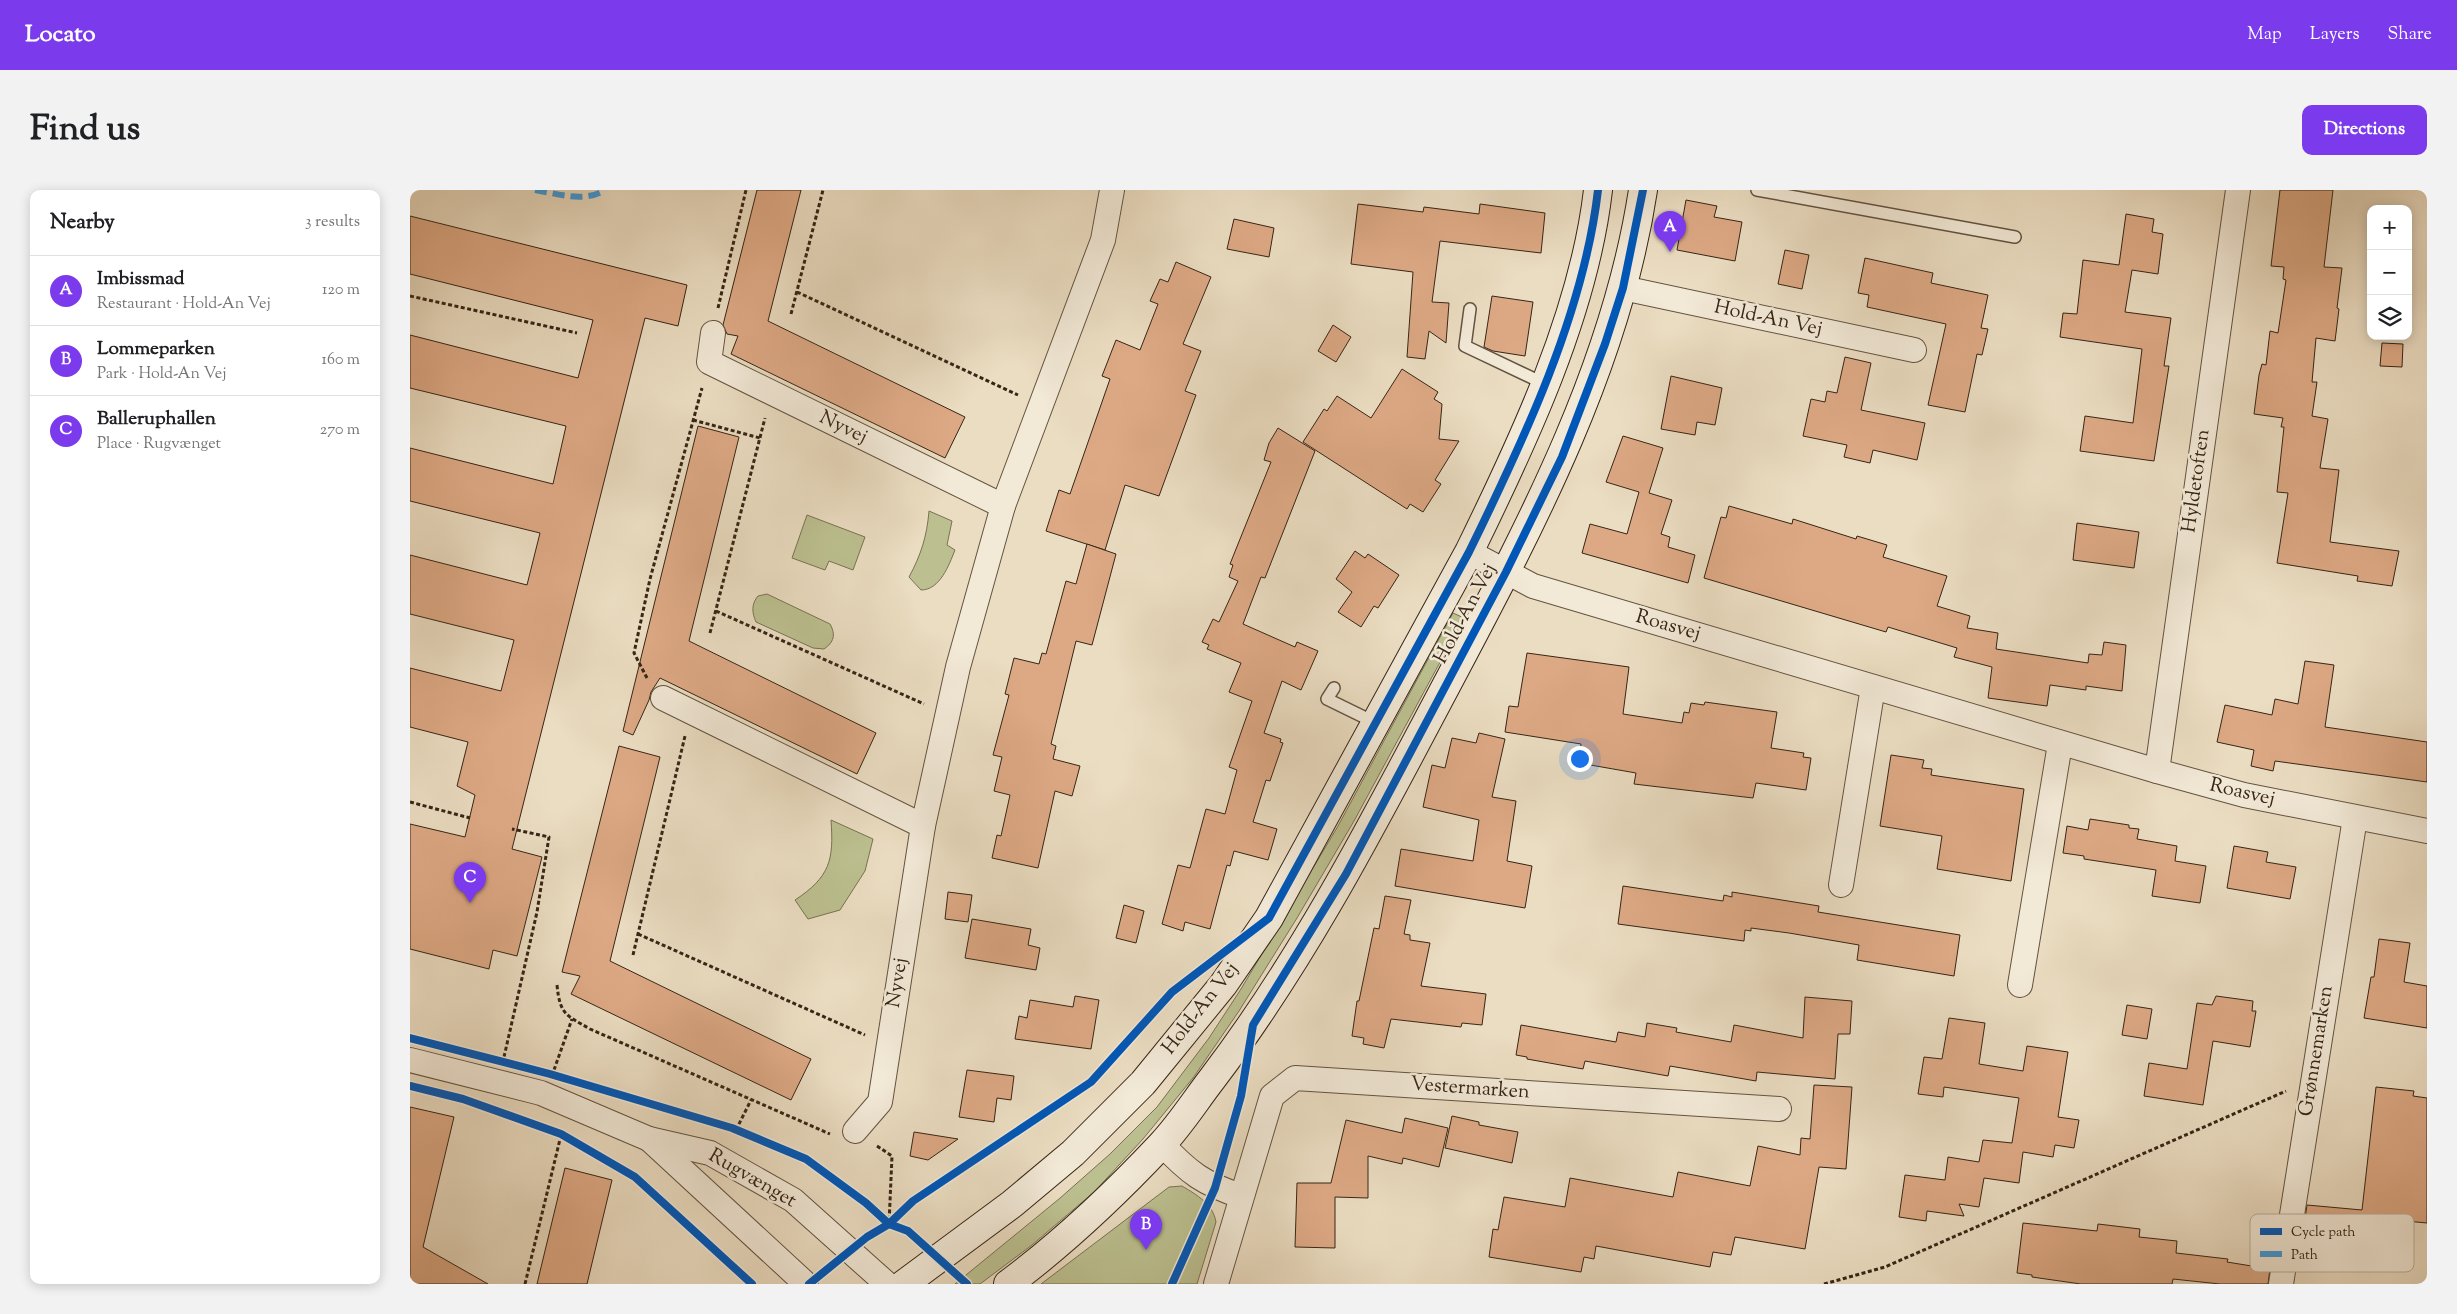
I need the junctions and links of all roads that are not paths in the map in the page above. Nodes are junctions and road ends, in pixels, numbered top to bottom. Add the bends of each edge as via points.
1 (1112, 190) edge
2 (1598, 190) edge
3 (1643, 190) edge
4 (1757, 190) edge
5 (2238, 190) edge
6 (2015, 237) dead end
7 (1622, 288) junction
8 (1470, 309) dead end
9 (713, 333) road end
10 (1914, 350) dead end
11 (1545, 384) junction
12 (1003, 506) junction
13 (1469, 552) junction
14 (1506, 572) junction
15 (1873, 687) junction
16 (1334, 688) dead end
17 (663, 698) road end
18 (1376, 723) junction
19 (2060, 744) junction
20 (2156, 771) junction
21 (2355, 818) junction
22 (922, 826) junction
23 (2427, 831) edge
24 (1841, 885) dead end
25 (2020, 985) dead end
26 (410, 1060) edge
27 (1779, 1109) dead end
28 (855, 1131) road end
29 (649, 1139) junction
30 (1162, 1144) junction
31 (1241, 1196) junction
32 (2292, 1214) edge
33 (806, 1284) edge
34 (887, 1284) edge
35 (904, 1284) edge
36 (1008, 1284) edge
37 (1216, 1284) edge

1 - 12 street, Nyvej via 1103,240
2 - 11 street, Hold-An Vej via 1590,241
3 - 7 street, Hold-An Vej
4 - 6 lane
5 - 20 street, Hyldetoften
7 - 10 street, Hold-An Vej
7 - 14 street, Hold-An Vej via 1605,344 1562,456
8 - 11 lane via 1465,346
9 - 12 street, Nyvej via 709,362
11 - 13 street, Hold-An Vej
12 - 22 street, Nyvej via 958,667
13 - 14 street, Roasvej
13 - 18 street, Hold-An Vej
14 - 15 street, Roasvej via 1533,586
14 - 30 street, Hold-An Vej via 1346,874 1254,1025
15 - 19 street, Roasvej
15 - 24 street
16 - 18 lane via 1327,699
17 - 22 street
18 - 35 street, Hold-An Vej via 1269,918 1223,985 1175,1046 1073,1153 1012,1204
19 - 20 street, Roasvej
19 - 25 street
20 - 21 street, Roasvej via 2244,795
21 - 23 street, Roasvej
21 - 32 street, Grønnemarken
22 - 28 street, Nyvej via 880,1102
26 - 29 street, Rugvænget via 541,1093
27 - 31 street, Vestermarken via 1295,1078 1272,1096
29 - 33 street, Rugvænget
29 - 34 street, Rugvænget via 710,1153 793,1200
30 - 31 street via 1186,1170 1215,1188
30 - 36 street, Hold-An Vej via 1068,1235
31 - 37 street, Vestermarken

